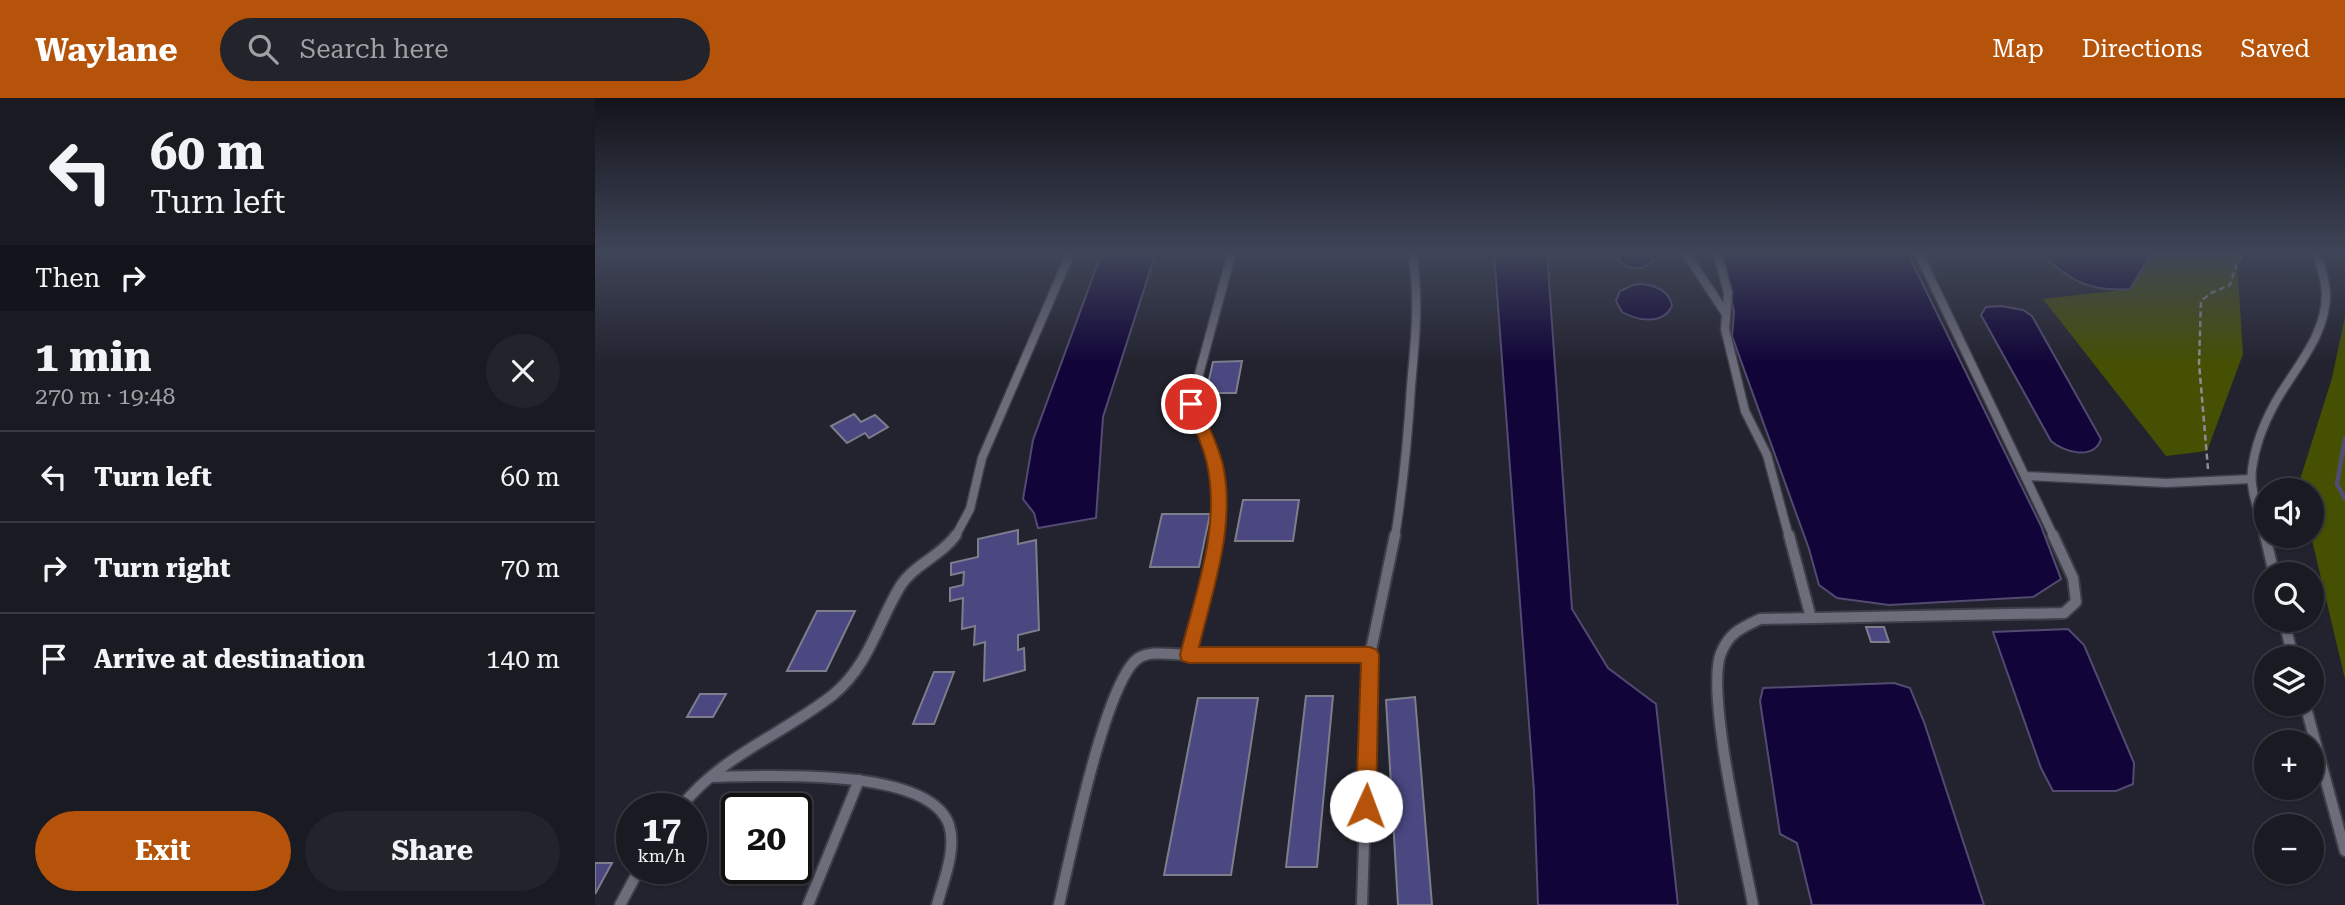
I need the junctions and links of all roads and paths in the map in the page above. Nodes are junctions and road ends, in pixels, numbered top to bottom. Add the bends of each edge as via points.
1 (1055, 290) edge
2 (1222, 290) edge
3 (1415, 290) edge
4 (1710, 290) edge
5 (1727, 290) edge
6 (1936, 290) edge
7 (2219, 290) edge
8 (2326, 290) edge
9 (1726, 314) junction
10 (2025, 476) junction
11 (2251, 479) junction
12 (2209, 484) junction
13 (2271, 562) edge
14 (1811, 618) junction
15 (1189, 655) junction
16 (1370, 655) junction
17 (2308, 716) edge
18 (711, 776) junction
19 (859, 780) junction
20 (695, 793) edge
21 (2345, 852) edge
22 (631, 884) edge
23 (620, 905) edge
24 (808, 905) edge
25 (937, 905) edge
26 (1059, 905) edge
27 (1362, 905) edge
28 (1753, 905) edge

1 - 18 lane via 982,458 970,509 954,538 902,583 863,662 835,693
2 - 15 lane via 1191,404 1215,462 1220,496 1219,528
3 - 16 lane via 1408,442 1390,573
4 - 9 lane
5 - 9 lane
6 - 10 lane
7 - 12 path via 2201,301 2199,363
8 - 11 lane via 2325,318 2317,342 2266,420
9 - 14 lane via 1725,329 1745,411 1767,455
10 - 12 lane via 2124,484
10 - 14 lane via 2073,578 2076,602 2064,613
11 - 12 lane
11 - 13 lane
14 - 28 lane via 1760,619 1734,631 1720,655 1720,722
15 - 16 lane
15 - 26 lane via 1136,660 1123,678 1101,739
16 - 27 lane
17 - 21 lane
18 - 19 lane
18 - 20 lane
19 - 24 lane
19 - 25 lane via 916,792 949,823 950,852
22 - 23 lane

